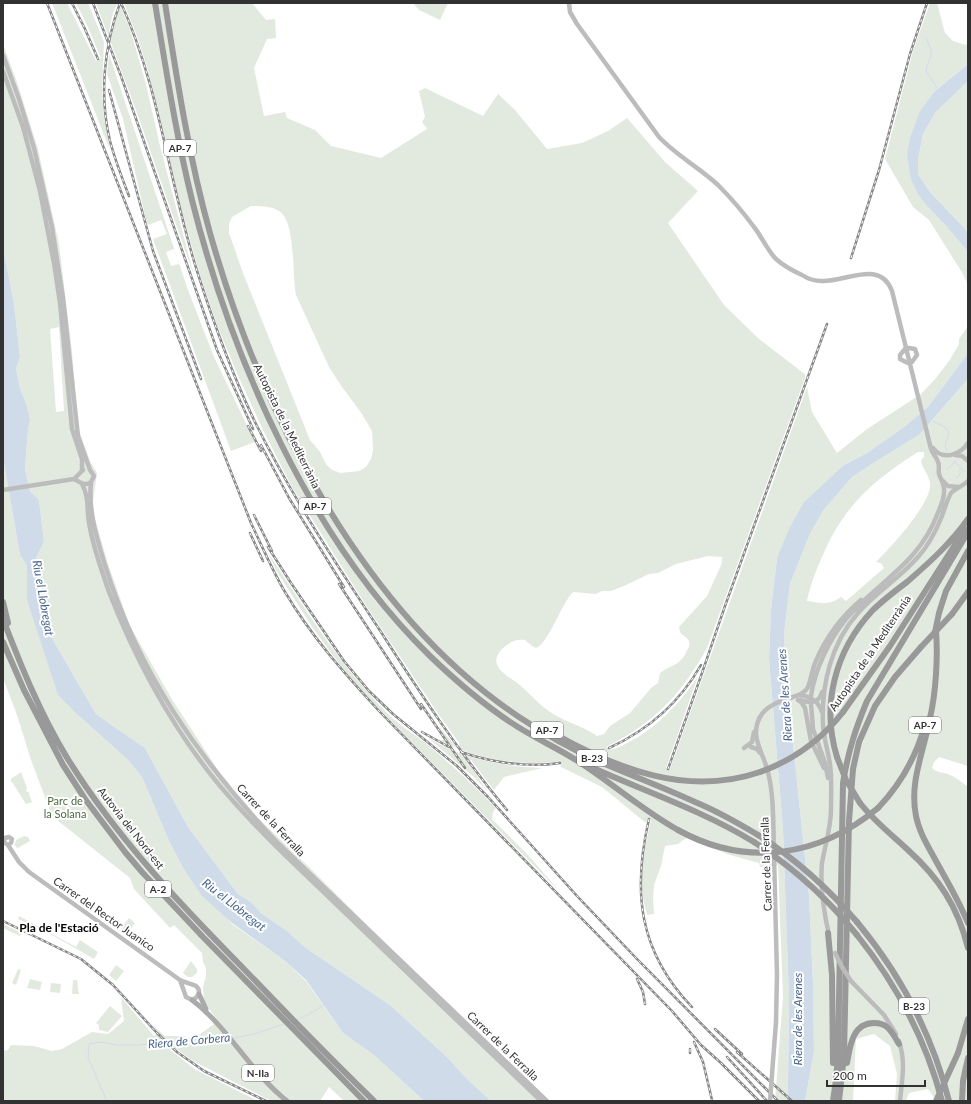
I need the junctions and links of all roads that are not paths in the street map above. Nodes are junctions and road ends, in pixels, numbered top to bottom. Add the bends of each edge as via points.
1 (155, 3) edge
2 (165, 3) edge
3 (569, 3) edge
4 (3, 55) edge
5 (3, 71) edge
6 (906, 348) junction
7 (910, 363) junction
8 (930, 443) junction
9 (968, 443) edge
10 (952, 455) junction
11 (968, 461) edge
12 (939, 466) junction
13 (90, 470) junction
14 (80, 472) junction
15 (941, 478) junction
16 (74, 479) junction
17 (968, 481) edge
18 (91, 482) junction
19 (81, 483) junction
20 (960, 486) junction
21 (3, 490) edge
22 (968, 518) edge
23 (968, 524) edge
24 (968, 532) edge
25 (968, 551) edge
26 (877, 588) junction
27 (968, 592) edge
28 (3, 602) edge
29 (3, 619) edge
30 (936, 630) junction
31 (11, 641) junction
32 (3, 642) edge
33 (443, 654) junction
34 (825, 684) junction
35 (812, 696) dead end
36 (797, 698) junction
37 (816, 701) junction
38 (811, 704) dead end
39 (823, 716) junction
40 (758, 722) junction
41 (758, 742) junction
42 (751, 747) junction
43 (764, 758) junction
44 (575, 760) junction
45 (829, 779) junction
46 (831, 798) junction
47 (4, 837) edge
48 (968, 923) edge
49 (828, 933) junction
50 (968, 948) edge
51 (180, 980) junction
52 (190, 985) junction
53 (184, 990) junction
54 (199, 994) junction
55 (192, 1000) junction
56 (208, 1013) junction
57 (968, 1019) edge
58 (900, 1044) junction
59 (968, 1058) edge
60 (839, 1080) junction
61 (833, 1098) edge
62 (374, 1100) edge
63 (287, 1101) edge
64 (364, 1101) edge
65 (541, 1101) edge
66 (547, 1101) edge
67 (770, 1101) edge
68 (839, 1101) edge
69 (900, 1101) edge
70 (936, 1101) edge
71 (942, 1101) edge
72 (949, 1101) edge
73 (962, 1101) edge

1 - 44 highway, Autopista de la Mediterrània / AP-7 via 182,156 211,268 251,377 305,488 354,567 417,643 488,706 517,727
2 - 33 highway, Autopista de la Mediterrània / AP-7 via 181,104 210,233 260,372 322,497 362,560 402,612
3 - 6 street via 570,12 575,20 659,137 722,190 751,223 776,258 799,274 817,281 871,274 885,280 891,288
4 - 13 street via 34,148 51,220 63,298 78,436
5 - 14 street via 23,127 42,198 60,303 72,429 82,459
6 - 7 street
6 - 7 street via 900,353 900,359
6 - 7 street via 916,349 917,358
7 - 8 street
8 - 10 street via 937,453
8 - 12 street
9 - 10 street via 962,451
10 - 11 street via 962,456
10 - 12 street
12 - 15 street
13 - 14 street
13 - 18 street via 94,476
14 - 16 street
14 - 19 street via 78,478
15 - 20 street via 948,486
15 - 26 street via 944,497 927,537 907,562
16 - 19 street
16 - 21 street
17 - 20 street
18 - 19 street via 87,485
18 - 66 street, Carrer de la Ferralla via 93,525 125,622 164,698 193,742 227,787 276,841
19 - 65 street, Carrer de la Ferralla via 88,497 88,517 93,542 116,609 151,684 190,746 219,785 254,824
20 - 34 street via 950,496 935,533 919,556 852,620 835,651
22 - 50 highway, bridge via 938,554 872,611 859,627 848,644 836,672 830,706 831,729 837,757 846,780 860,803 877,822 922,864 944,889 959,918
23 - 33 highway, Autopista de la Mediterrània / AP-7, bridge via 890,646 843,712 827,731 806,749 760,772 726,780 695,782 665,779 637,771 582,748 542,727 496,696
24 - 60 highway via 867,701 848,750 843,783
25 - 30 highway, Autopista de la Mediterrània / AP-7 via 946,591
26 - 35 street via 835,635 818,671
26 - 36 street via 853,607 833,631 819,655 808,687
27 - 60 highway, bridge via 952,614 895,676 875,706 859,742 853,769 849,821 844,1048
28 - 31 highway
29 - 31 highway, Autovia del Nord-est / A-2
30 - 44 highway, Autopista de la Mediterrània / AP-7, bridge via 929,703 922,734 902,778 878,808 860,822 814,845 785,852 761,853 733,851 703,842 678,830
30 - 48 highway via 933,700 916,777 915,809 924,838
31 - 62 highway, Autovia del Nord-est / A-2 via 42,712 66,756 103,811 145,864 217,942
32 - 64 highway, Autovia del Nord-est / A-2 via 52,745 85,799 110,833 142,872
33 - 72 highway, B-23, bridge via 492,698 555,739 605,764 711,809 758,835 804,868 840,902 889,964 912,1004 937,1058
34 - 37 street via 821,697
34 - 39 street
36 - 37 street via 807,696
36 - 40 street via 787,698 775,703 765,710
36 - 45 street via 804,706 811,741
37 - 39 street
38 - 45 street via 813,729
39 - 46 street via 830,767
40 - 41 street, Carrer de la Ferralla
40 - 42 street via 752,742 744,748
41 - 42 street
41 - 43 street, Carrer de la Ferralla
42 - 43 street via 758,750
43 - 67 street, Carrer de la Ferralla, bridge via 773,810 777,975
44 - 71 highway, B-23, bridge via 724,825 754,842 796,872 821,894 858,935 883,970 909,1014 926,1052
45 - 46 street
46 - 49 street via 830,824 822,874
47 - 51 street, Carrer del Rector Juanico via 4,842 29,872
49 - 58 street, bridge via 835,953 851,981 888,1020
49 - 60 highway
51 - 52 street, Carrer del Rector Juanico
51 - 53 street, N-IIa
52 - 53 street
52 - 54 street, N-IIa via 197,987
53 - 55 street, N-IIa via 186,997
54 - 55 street
54 - 56 main road, N-IIa
55 - 56 main road, N-IIa
56 - 63 main road, N-IIa via 264,1079
57 - 70 highway, bridge via 958,1053
58 - 60 highway via 885,1026 868,1023 861,1027 851,1042
58 - 69 street via 904,1067
59 - 73 highway
60 - 61 highway
60 - 68 highway

